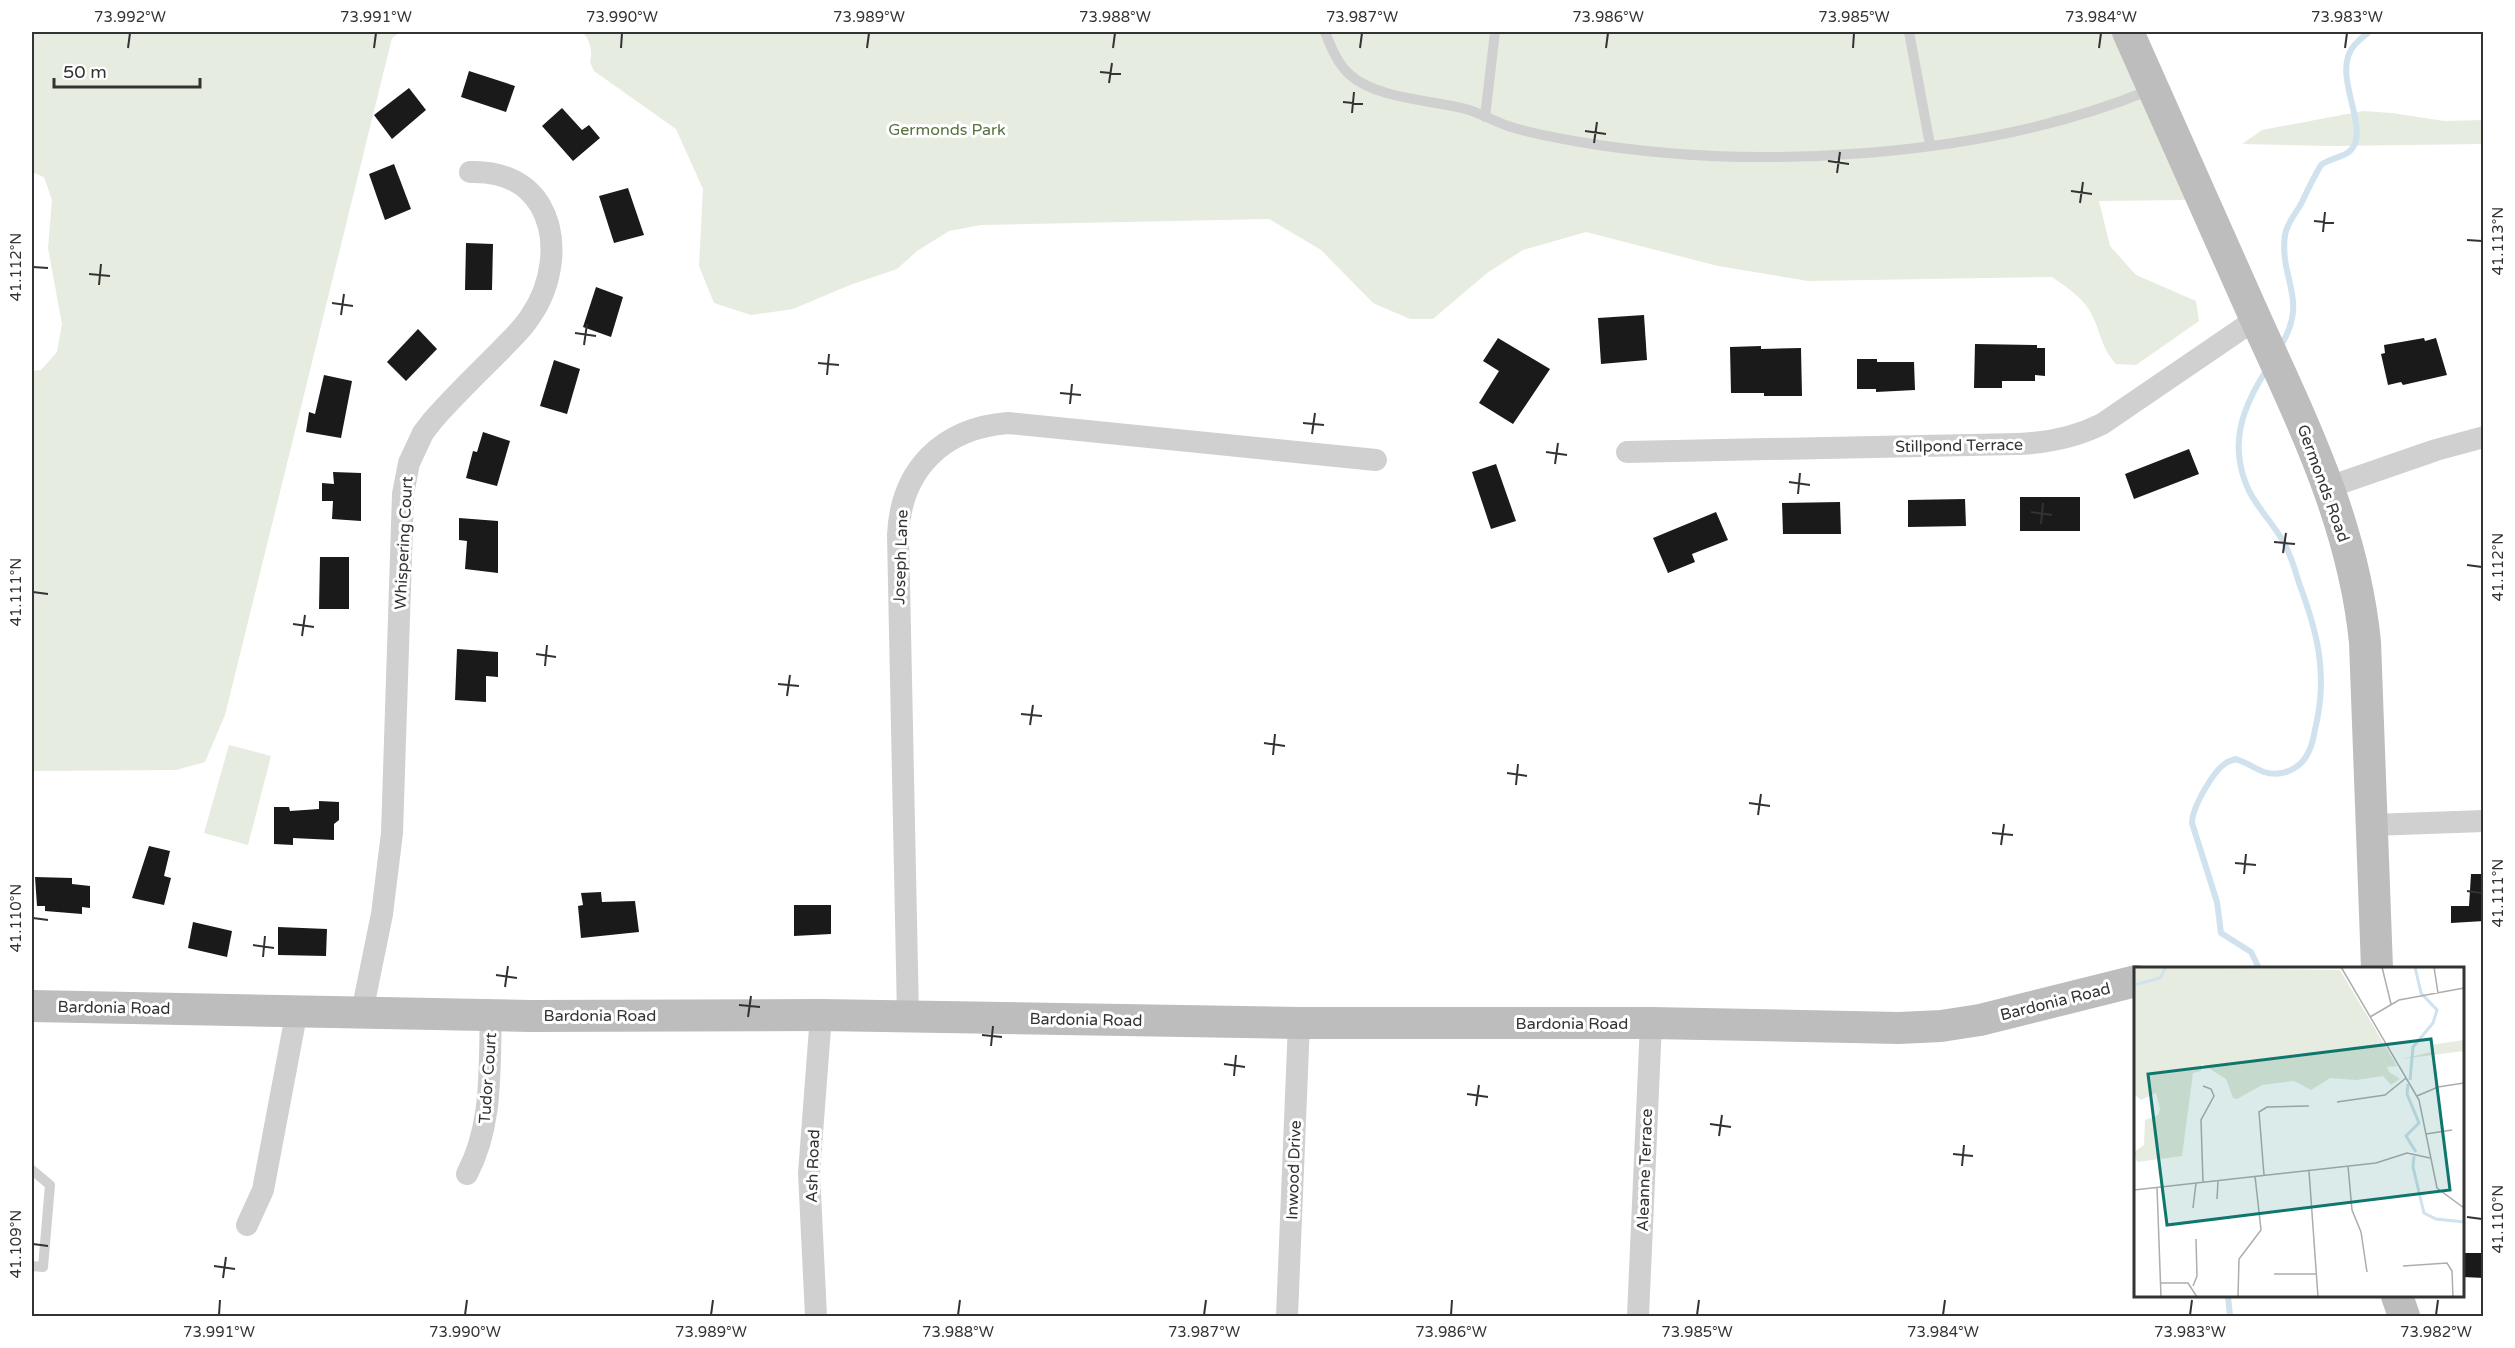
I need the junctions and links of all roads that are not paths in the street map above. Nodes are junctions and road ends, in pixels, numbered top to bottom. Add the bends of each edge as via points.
1 (1325, 32) edge
2 (1495, 32) edge
3 (1909, 32) edge
4 (2128, 32) edge
5 (2153, 88) junction
6 (1485, 117) junction
7 (1930, 145) junction
8 (470, 172) dead end
9 (2256, 319) junction
10 (2484, 437) edge
11 (1627, 452) dead end
12 (1376, 459) dead end
13 (2329, 487) junction
14 (2484, 821) edge
15 (2372, 825) junction
16 (2377, 967) edge
17 (2134, 982) edge
18 (32, 1006) edge
19 (297, 1010) junction
20 (362, 1012) junction
21 (491, 1015) junction
22 (821, 1015) junction
23 (908, 1016) junction
24 (1299, 1023) junction
25 (1651, 1023) junction
26 (32, 1170) edge
27 (467, 1174) dead end
28 (247, 1225) dead end
29 (32, 1266) edge
30 (2397, 1297) edge
31 (816, 1317) edge
32 (1287, 1317) edge
33 (1638, 1317) edge
34 (2404, 1317) edge

1 - 6 lane via 1337,59 1359,81
2 - 6 lane
3 - 7 lane
4 - 5 street, Germonds Road
5 - 7 lane via 2070,117
5 - 9 street, Germonds Road
6 - 7 lane via 1574,141 1682,153 1790,157
8 - 20 street, Whispering Court via 508,177 536,199 548,224 550,266 543,294 529,320 433,420 408,463 401,512 392,832 382,914
9 - 11 street, Stillpond Terrace via 2102,424 2052,442
9 - 13 street, Germonds Road
10 - 13 street
12 - 23 street, Joseph Lane via 1008,423 956,436 920,467 904,494 898,535
13 - 15 street, Germonds Road via 2348,546 2363,626
14 - 15 street
15 - 16 street, Germonds Road
17 - 25 street, Bardonia Road via 1941,1026
18 - 19 street, Bardonia Road
19 - 20 street, Bardonia Road
19 - 28 street via 263,1190
20 - 21 street, Bardonia Road
21 - 22 street, Bardonia Road
21 - 27 street, Tudor Court via 486,1120
22 - 23 street, Bardonia Road
22 - 31 street, Ash Road via 809,1173
23 - 24 street, Bardonia Road
24 - 25 street, Bardonia Road
24 - 32 street, Inwood Drive
25 - 33 street, Aleanne Terrace
26 - 29 lane via 50,1185 43,1267
30 - 34 street

